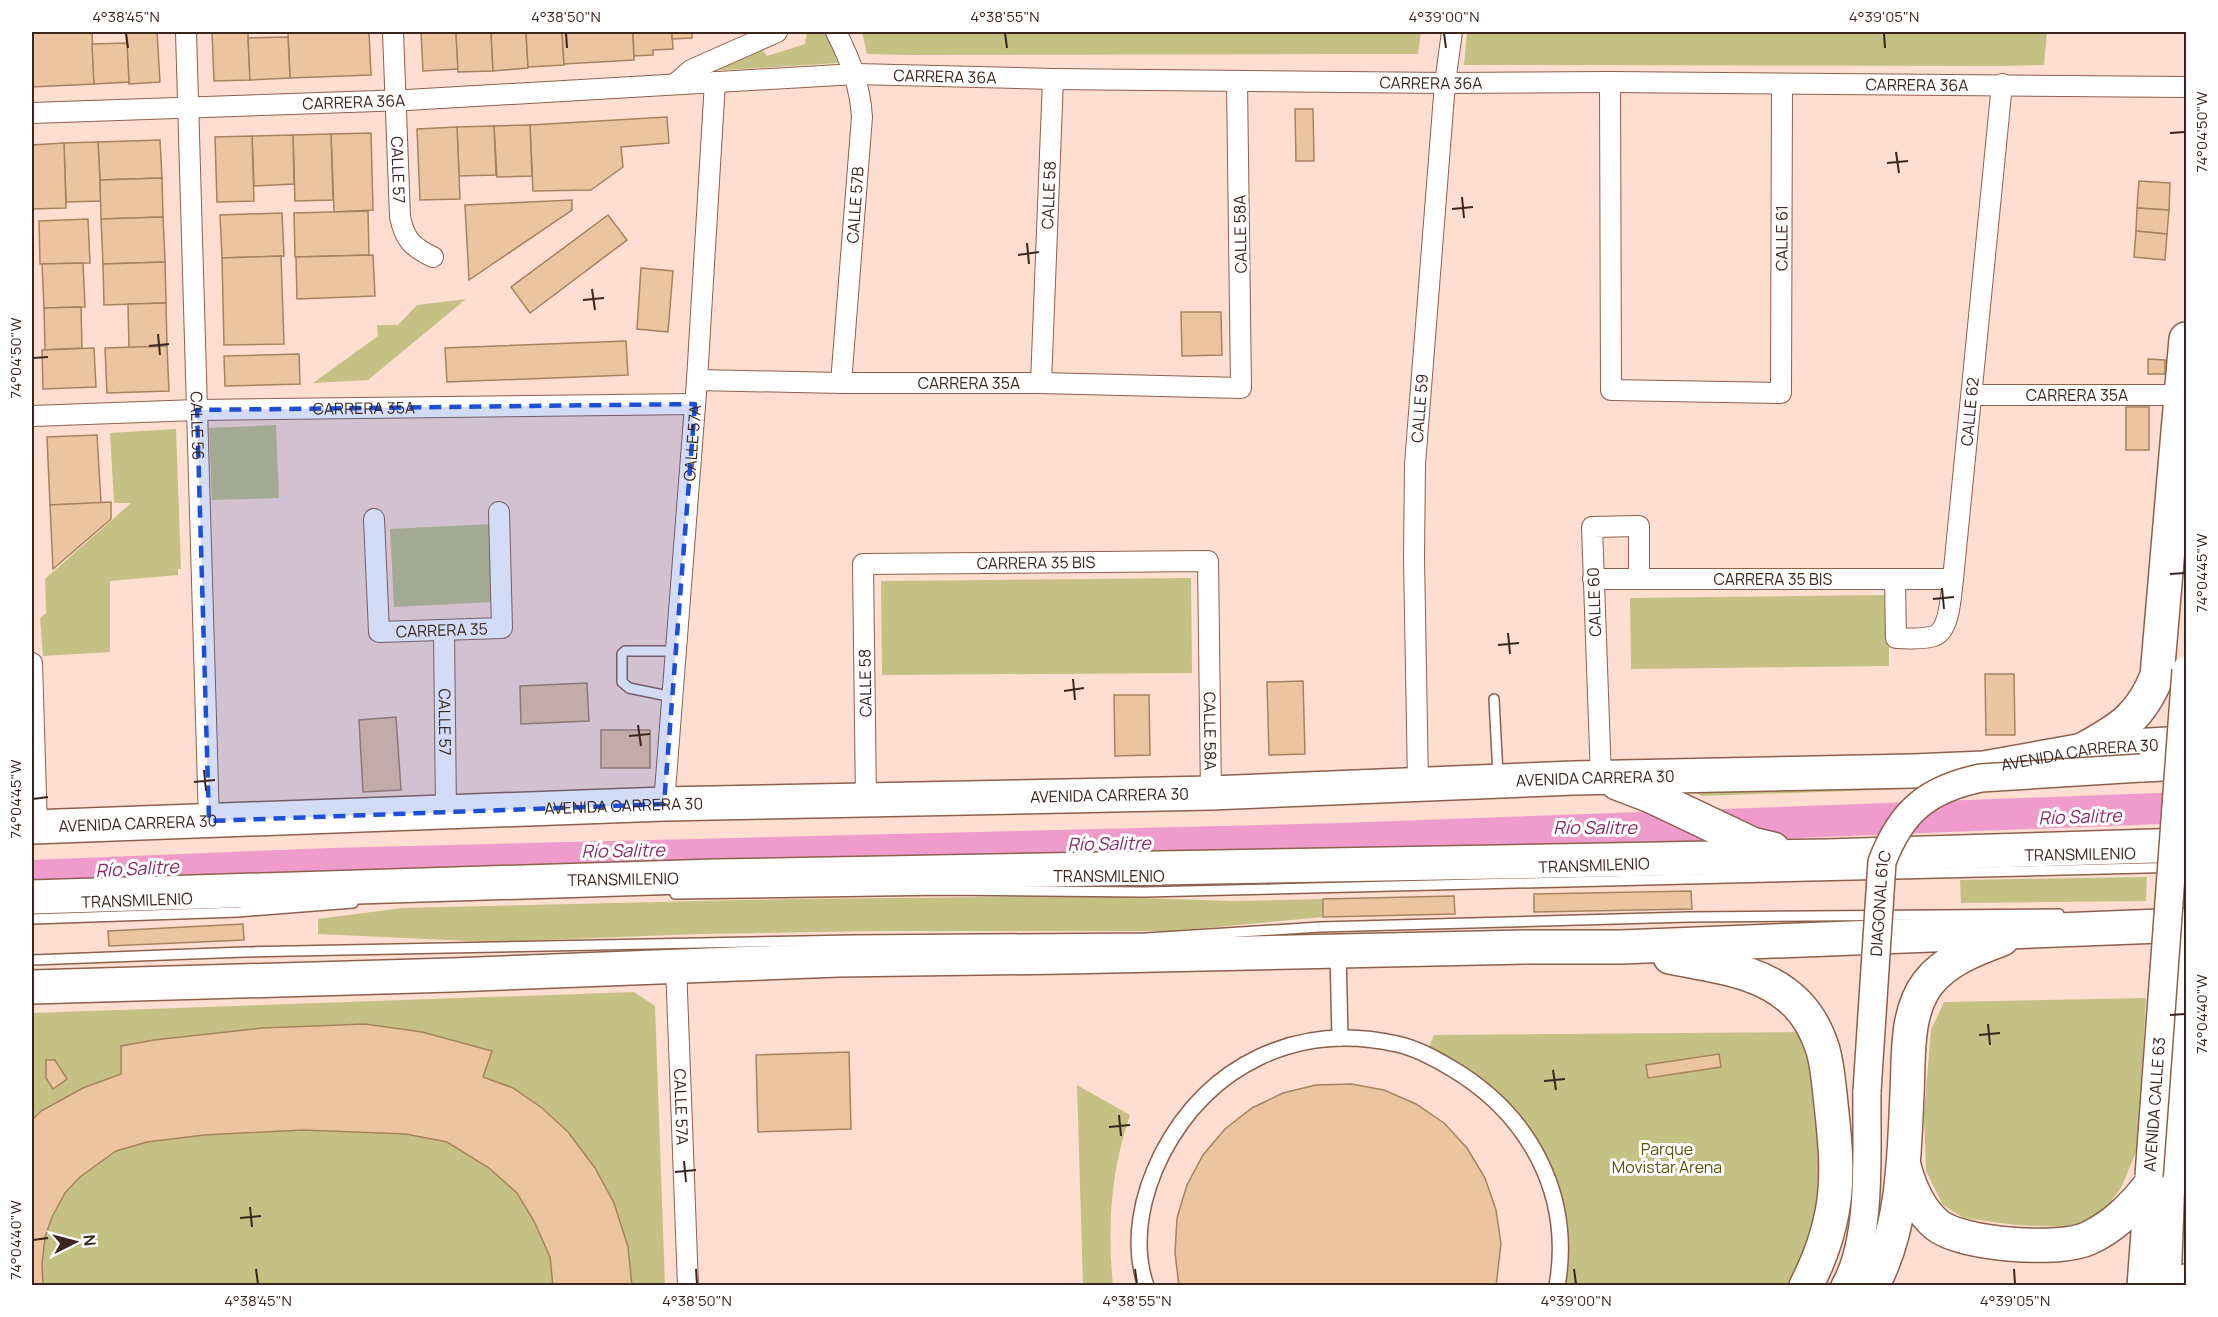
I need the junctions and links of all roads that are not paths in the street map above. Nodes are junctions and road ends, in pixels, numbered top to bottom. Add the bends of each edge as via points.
1 (186, 32) edge
2 (393, 32) edge
3 (777, 32) edge
4 (836, 32) edge
5 (1452, 32) edge
6 (856, 74) junction
7 (1053, 79) junction
8 (1238, 81) junction
9 (715, 82) junction
10 (1610, 82) junction
11 (1445, 83) junction
12 (675, 84) junction
13 (1782, 84) junction
14 (2002, 84) junction
15 (2187, 87) edge
16 (395, 100) junction
17 (188, 108) junction
18 (32, 113) edge
19 (433, 257) dead end
20 (2187, 339) edge
21 (697, 380) junction
22 (1041, 383) junction
23 (841, 384) junction
24 (1241, 388) joint
25 (1972, 395) junction
26 (2181, 395) junction
27 (695, 404) junction
28 (197, 410) junction
29 (32, 416) edge
30 (499, 512) dead end
31 (374, 519) dead end
32 (1208, 561) joint
33 (863, 564) joint
34 (1593, 579) junction
35 (1640, 579) junction
36 (1895, 579) junction
37 (1953, 579) junction
38 (444, 630) junction
39 (676, 651) junction
40 (32, 663) edge
41 (2172, 673) edge
42 (673, 697) junction
43 (1494, 699) dead end
44 (2187, 702) edge
45 (2187, 743) edge
46 (2082, 750) junction
47 (2187, 766) edge
48 (1600, 778) junction
49 (1498, 781) junction
50 (1418, 784) junction
51 (1211, 793) junction
52 (867, 801) junction
53 (664, 804) junction
54 (446, 813) junction
55 (209, 821) junction
56 (34, 827) edge
57 (2187, 844) edge
58 (1826, 856) junction
59 (2187, 867) edge
60 (663, 894) dead end
61 (32, 897) edge
62 (367, 902) dead end
63 (2157, 913) dead end
64 (2067, 914) dead end
65 (2182, 918) edge
66 (32, 919) edge
67 (2023, 931) junction
68 (1622, 947) junction
69 (1338, 951) junction
70 (2187, 951) edge
71 (32, 960) edge
72 (676, 965) junction
73 (32, 987) edge
74 (1340, 1038) junction
75 (1903, 1164) junction
76 (2156, 1180) junction
77 (2187, 1281) edge
78 (688, 1286) edge
79 (1146, 1286) edge
80 (1557, 1286) edge
81 (1806, 1286) edge
82 (1845, 1286) edge
83 (1872, 1286) edge
84 (2141, 1286) edge
85 (2167, 1286) edge
86 (2186, 1286) edge

1 - 17 street, CALLE 56
2 - 16 street, CALLE 57
3 - 12 street via 691,70
4 - 6 street, CALLE 57B
5 - 11 street, CALLE 59
6 - 7 street, CARRERA 36A
6 - 9 street, CARRERA 36A
6 - 23 street, CALLE 57B via 862,117
7 - 8 street, CARRERA 36A
7 - 22 street, CALLE 58
8 - 11 street, CARRERA 36A
8 - 24 street, CALLE 58A
9 - 12 street, CARRERA 36A
9 - 21 street, CALLE 57A
10 - 11 street, CARRERA 36A
10 - 13 street, CARRERA 36A
10 - 13 street, CALLE 61 via 1611,390 1781,393
11 - 50 street, CALLE 59 via 1415,464
12 - 16 street, CARRERA 36A
13 - 14 street, CARRERA 36A
14 - 15 street, CARRERA 36A
14 - 25 street, CALLE 62
16 - 17 street, CARRERA 36A
16 - 19 street, CALLE 57 via 400,217 404,233 416,249
17 - 18 street, CARRERA 36A
17 - 28 street, CALLE 56
20 - 26 highway
21 - 23 street, CARRERA 35A
21 - 27 street, CALLE 57A
22 - 23 street, CARRERA 35A
22 - 24 street, CARRERA 35A
25 - 26 street, CARRERA 35A
25 - 37 street, CALLE 62
26 - 41 highway
27 - 28 street, CARRERA 35A
27 - 39 street, CALLE 57A
28 - 29 street, CARRERA 35A
28 - 55 street, CALLE 56
30 - 38 street, CARRERA 35 via 502,628
31 - 38 street, CARRERA 35 via 379,632
32 - 33 street, CARRERA 35 BIS
32 - 51 street, CALLE 58A
33 - 52 street, CALLE 58
34 - 35 street, CARRERA 35 BIS
34 - 35 street, CALLE 60 via 1592,527 1639,526
34 - 48 street, CALLE 60
35 - 36 street, CARRERA 35 BIS
36 - 37 street, CARRERA 35 BIS
36 - 37 street, CALLE 62 via 1896,638 1932,637 1940,633 1945,627
38 - 54 street, CALLE 57
39 - 42 street, CALLE 57A
39 - 42 lane via 622,654 622,682 629,688
40 - 56 street
41 - 44 highway via 2165,692
41 - 46 highway via 2130,720
41 - 76 main road, AVENIDA CALLE 63, bridge
42 - 53 street, CALLE 57A
43 - 49 lane
45 - 46 highway, AVENIDA CARRERA 30
46 - 48 highway, AVENIDA CARRERA 30 via 1984,768
47 - 82 main road, DIAGONAL 61C, bridge via 1981,778 1944,788 1906,816 1887,847 1879,883 1863,1223
48 - 49 highway, AVENIDA CARRERA 30
48 - 58 highway via 1651,796 1755,845
49 - 50 highway, AVENIDA CARRERA 30
50 - 51 highway, AVENIDA CARRERA 30
51 - 52 highway, AVENIDA CARRERA 30
52 - 53 highway, AVENIDA CARRERA 30
53 - 54 highway, AVENIDA CARRERA 30
54 - 55 highway, AVENIDA CARRERA 30
55 - 56 highway, AVENIDA CARRERA 30
57 - 58 highway
58 - 61 highway via 716,876
59 - 60 lane, TRANSMILENIO via 1144,892
62 - 66 lane, TRANSMILENIO via 238,912
63 - 65 lane
64 - 71 lane via 1689,916 1320,927 1146,938 244,952
65 - 67 highway
67 - 68 highway
67 - 75 highway via 1950,963 1928,982 1918,1000 1910,1030
68 - 69 highway
68 - 81 highway via 1747,973 1796,1003 1815,1028 1829,1086 1836,1171 1833,1211 1825,1243
69 - 72 highway
69 - 74 street
70 - 76 main road, AVENIDA CALLE 63
72 - 73 highway
72 - 78 street, CALLE 57A
74 - 79 street via 1262,1055 1207,1092 1187,1115 1168,1144 1144,1197 1139,1234
74 - 80 street via 1399,1044 1421,1052 1471,1080 1512,1117 1542,1165 1552,1193 1560,1256
75 - 76 highway via 1916,1200 1939,1227 1962,1238 1993,1242 2060,1245 2087,1239 2109,1228
75 - 83 highway via 1890,1240
76 - 84 main road, AVENIDA CALLE 63
76 - 85 main road, AVENIDA CALLE 63
77 - 86 highway

